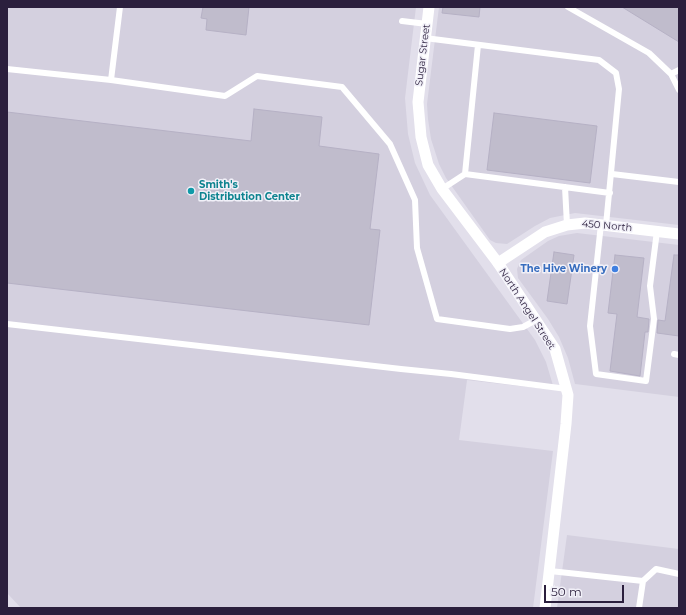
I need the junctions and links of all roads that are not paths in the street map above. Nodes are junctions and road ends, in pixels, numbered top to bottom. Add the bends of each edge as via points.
1 (120, 7) edge
2 (429, 7) edge
3 (568, 7) edge
4 (402, 21) dead end
5 (427, 24) junction
6 (425, 38) junction
7 (478, 45) junction
8 (7, 69) edge
9 (679, 70) edge
10 (671, 74) junction
11 (111, 80) junction
12 (679, 90) edge
13 (418, 102) joint
14 (465, 174) junction
15 (612, 174) junction
16 (679, 182) edge
17 (565, 187) junction
18 (442, 189) junction
19 (610, 192) junction
20 (567, 225) junction
21 (604, 225) junction
22 (657, 231) junction
23 (679, 234) edge
24 (498, 264) junction
25 (536, 320) junction
26 (7, 324) edge
27 (567, 389) junction
28 (550, 571) junction
29 (679, 574) edge
30 (643, 581) junction
31 (546, 608) edge
32 (640, 608) edge

1 - 11 lane
2 - 5 street, Sugar Street
3 - 10 lane via 649,53
4 - 5 lane
5 - 6 street, Sugar Street
6 - 7 lane
6 - 13 street, Sugar Street
7 - 14 lane
7 - 15 lane via 598,60 616,73 618,89
8 - 11 lane
9 - 10 lane
10 - 12 lane
11 - 25 lane via 225,96 258,76 342,87 390,144 415,200 417,248 437,319 510,329 523,327
13 - 18 street, North Angel Street via 421,137 428,165
14 - 17 lane
14 - 18 lane
15 - 16 lane
15 - 19 lane
17 - 19 lane
17 - 20 lane
18 - 24 street, North Angel Street
19 - 21 lane
20 - 21 street, 450 North
20 - 24 street, 450 North via 545,232
21 - 22 street, 450 North
21 - 22 lane via 590,326 596,374 646,381 654,319 650,286
22 - 23 street, 450 North
24 - 25 street, North Angel Street
25 - 27 street, North Angel Street via 555,349
26 - 27 lane
27 - 28 street, North Angel Street via 566,424
28 - 30 lane
28 - 31 street, North Angel Street
29 - 30 lane via 656,569
30 - 32 lane

